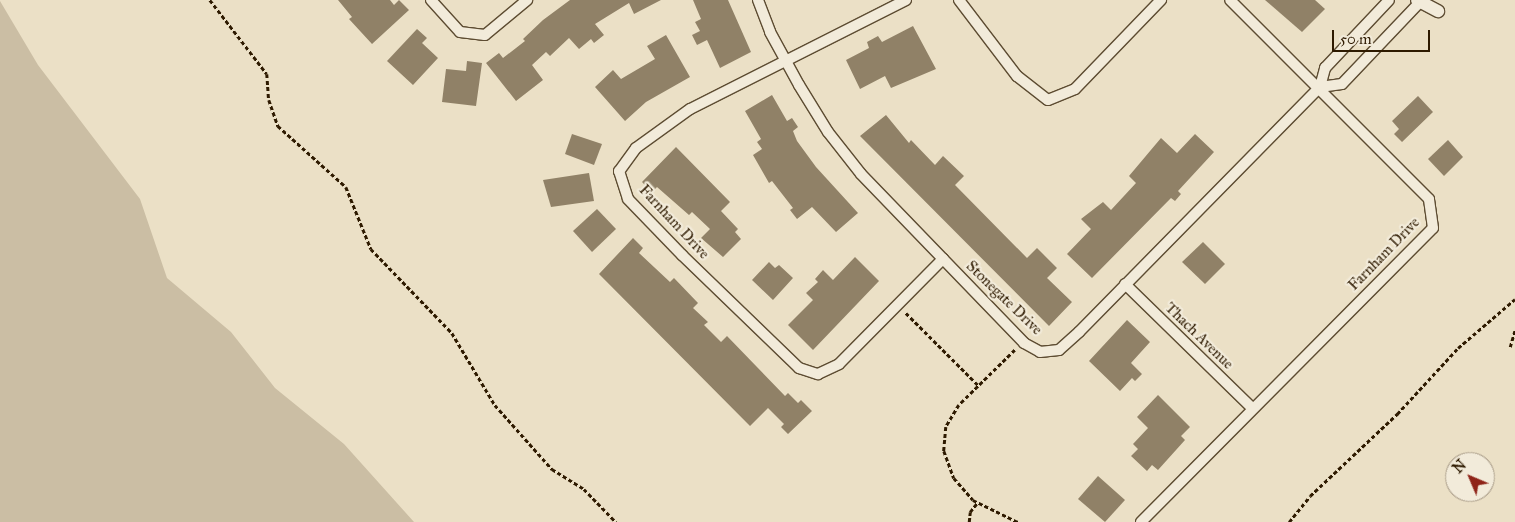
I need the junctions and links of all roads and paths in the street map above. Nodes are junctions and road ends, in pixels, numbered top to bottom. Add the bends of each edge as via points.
1 (210, 0) edge
2 (431, 0) edge
3 (527, 0) edge
4 (758, 0) edge
5 (906, 0) edge
6 (960, 0) edge
7 (1161, 0) edge
8 (1230, 0) edge
9 (1389, 0) edge
10 (1419, 1) edge
11 (1438, 11) dead end
12 (787, 62) junction
13 (1320, 87) junction
14 (943, 259) junction
15 (1125, 284) junction
16 (1515, 299) edge
17 (898, 305) junction
18 (1515, 329) edge
19 (1023, 341) junction
20 (1510, 346) dead end
21 (978, 385) junction
22 (1252, 408) junction
23 (977, 503) junction
24 (616, 522) edge
25 (969, 522) edge
26 (1018, 522) edge
27 (1141, 522) edge
28 (1289, 522) edge

1 - 24 path via 267,74 269,100 278,126 346,187 371,249 452,333 495,405 552,469 584,489
2 - 3 street via 460,32 485,34
4 - 12 street, Stonegate Drive
5 - 12 street, Farnham Drive
6 - 7 street via 1018,76 1048,100 1075,89
8 - 13 street, Farnham Drive
9 - 13 street, Stonegate Drive via 1325,68
10 - 11 street
10 - 13 street via 1342,84
12 - 14 street, Stonegate Drive via 828,132 860,174
12 - 17 street, Farnham Drive via 690,109 636,148 619,172 628,199 799,368 818,374 840,364
13 - 15 street, Stonegate Drive
13 - 22 street, Farnham Drive via 1428,199 1432,228
14 - 17 street, Farnham Drive
14 - 19 street, Stonegate Drive
15 - 19 street, Stonegate Drive via 1059,350 1040,352
15 - 22 street, Thach Avenue
16 - 28 path via 1451,355
17 - 21 path
18 - 20 path
19 - 21 path
21 - 23 path via 952,414 946,427 944,451 954,478
22 - 27 street, Farnham Drive
23 - 25 path via 970,512
23 - 26 path

